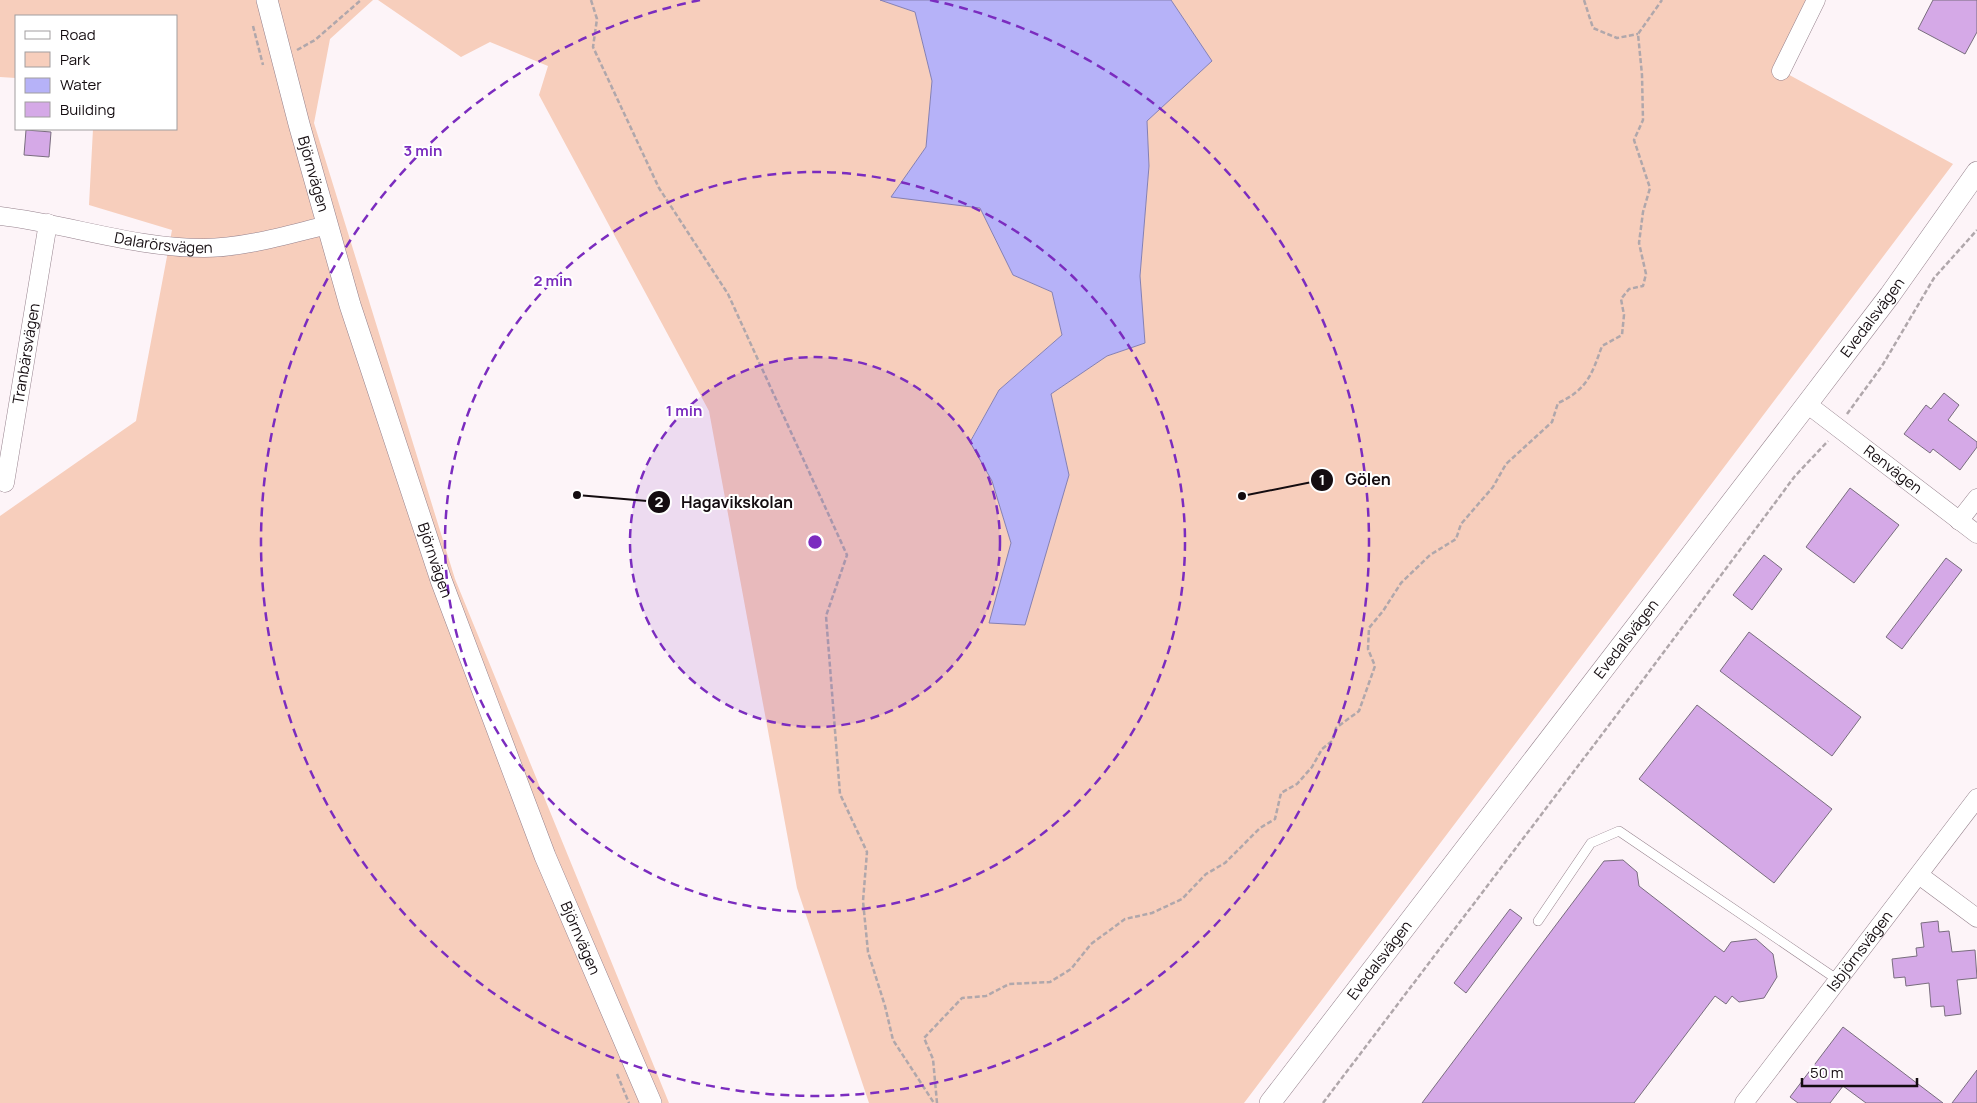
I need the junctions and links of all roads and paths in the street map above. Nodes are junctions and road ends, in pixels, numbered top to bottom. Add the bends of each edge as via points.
1 (267, 0) edge
2 (360, 0) edge
3 (591, 0) edge
4 (1584, 0) edge
5 (1662, 0) edge
6 (1816, 0) edge
7 (1638, 34) junction
8 (272, 58) junction
9 (1782, 71) dead end
10 (1977, 172) edge
11 (0, 216) edge
12 (48, 223) junction
13 (328, 225) junction
14 (1977, 230) edge
15 (1807, 404) junction
16 (1837, 428) junction
17 (3, 484) edge
18 (1977, 498) edge
19 (1960, 521) junction
20 (1977, 534) edge
21 (1977, 798) edge
22 (1919, 875) junction
23 (1977, 918) edge
24 (1538, 921) dead end
25 (1838, 980) junction
26 (651, 1103) edge
27 (935, 1103) edge
28 (1270, 1103) edge
29 (1323, 1103) edge
30 (1744, 1103) edge

1 - 8 street, Björnvägen
2 - 8 path via 315,40
3 - 27 path via 596,20 593,47 659,188 728,294 847,555 826,616 840,794 867,852 864,901 868,952 893,1040
4 - 7 path via 1593,28 1617,38
5 - 7 path
6 - 9 street
7 - 27 path via 1643,120 1634,140 1650,188 1639,243 1646,274 1643,286 1629,288 1621,298 1624,315 1622,335 1602,346 1591,376 1573,396 1558,403 1552,422 1506,464 1493,487 1461,524 1456,539 1430,556 1401,583 1369,628 1368,649 1375,666 1359,711 1336,728 1332,741 1322,749 1297,784 1281,793 1275,819 1260,828 1225,863 1206,874 1182,899 1152,913 1125,919 1091,944 1071,969 1050,982 1009,984 986,996 962,998 924,1038 933,1059
8 - 13 street, Björnvägen via 299,124
10 - 15 street, Evedalsvägen via 1890,295
11 - 12 street, Dalarörsvägen
12 - 13 street, Dalarörsvägen via 160,244 205,248 247,243
12 - 17 street, Tranbärsvägen
13 - 26 street, Björnvägen via 350,305 441,580 545,856
14 - 16 path via 1934,278 1882,366
15 - 16 street, Renvägen
15 - 28 street, Evedalsvägen
16 - 19 street, Renvägen
16 - 29 path via 1824,447 1795,476
18 - 19 street
19 - 20 street, Renvägen
21 - 22 street, Isbjörnsvägen
22 - 23 street
22 - 25 street, Isbjörnsvägen
24 - 25 lane via 1591,843 1619,831
25 - 30 street, Isbjörnsvägen

